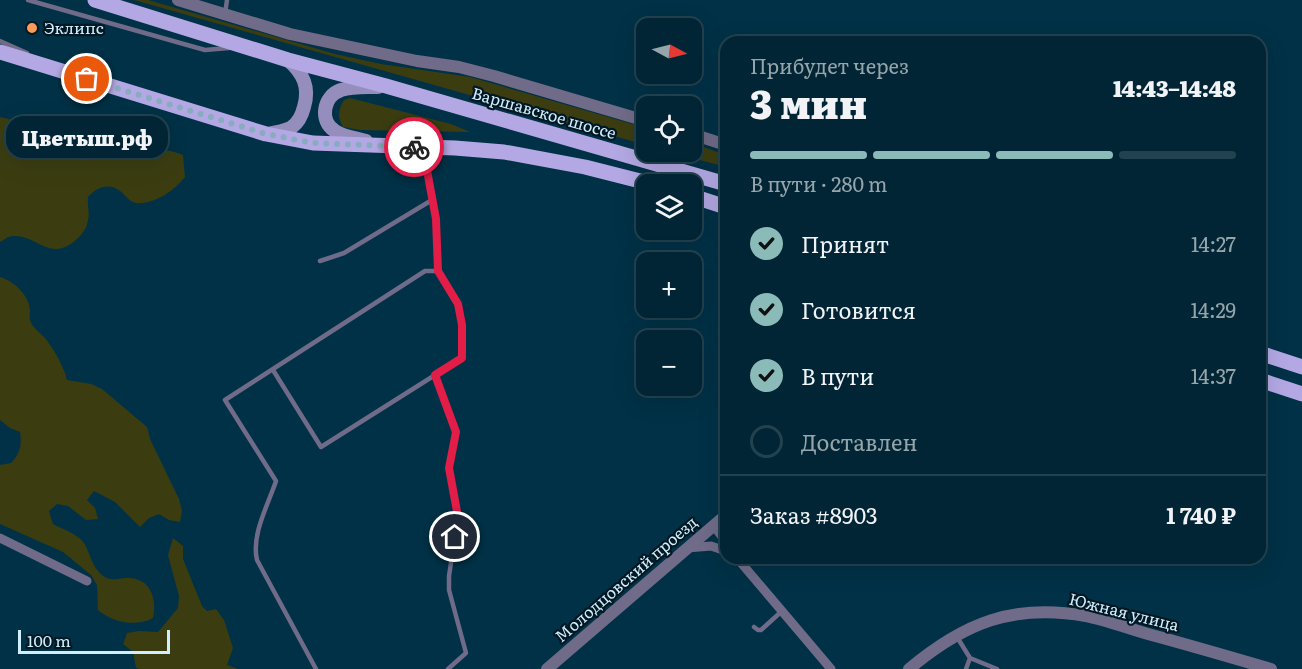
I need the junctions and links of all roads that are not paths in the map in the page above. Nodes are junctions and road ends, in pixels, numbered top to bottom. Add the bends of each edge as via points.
1 (28, 0) edge
2 (95, 0) edge
3 (178, 0) edge
4 (227, 0) edge
5 (225, 14) junction
6 (0, 40) edge
7 (244, 46) junction
8 (0, 52) edge
9 (288, 60) junction
10 (66, 72) junction
11 (386, 87) junction
12 (636, 118) edge
13 (266, 134) junction
14 (702, 137) edge
15 (720, 143) edge
16 (389, 147) junction
17 (428, 147) junction
18 (636, 180) edge
19 (720, 182) edge
20 (702, 199) edge
21 (432, 200) junction
22 (720, 205) edge
23 (320, 261) dead end
24 (438, 271) junction
25 (1266, 355) edge
26 (1302, 367) edge
27 (273, 370) junction
28 (435, 375) junction
29 (1266, 382) edge
30 (1302, 394) edge
31 (720, 520) edge
32 (714, 526) junction
33 (720, 534) edge
34 (0, 538) edge
35 (687, 548) junction
36 (720, 549) edge
37 (742, 564) edge
38 (87, 581) dead end
39 (782, 611) junction
40 (754, 627) dead end
41 (956, 634) junction
42 (970, 658) junction
43 (316, 669) edge
44 (448, 669) edge
45 (547, 669) edge
46 (831, 669) edge
47 (909, 669) edge
48 (966, 669) edge
49 (997, 669) edge
50 (1271, 669) edge

1 - 7 lane via 205,50
2 - 7 main road, Варшавское шоссе
3 - 5 street
4 - 5 lane
5 - 12 street via 290,34 476,72
6 - 10 lane
7 - 9 main road, Варшавское шоссе
8 - 10 main road
9 - 11 main road, Варшавское шоссе
9 - 13 main road via 305,81 308,97 302,117 291,128
10 - 13 main road
11 - 16 main road via 340,91 328,101 325,115 332,130 341,135
11 - 19 main road, Варшавское шоссе
13 - 16 main road via 313,143
14 - 15 street
16 - 17 main road
17 - 18 main road via 504,152
17 - 21 lane via 426,165
20 - 22 main road
21 - 23 lane via 344,253
21 - 24 lane
24 - 27 lane via 425,271
24 - 28 lane via 458,304 462,358
25 - 26 main road
27 - 28 lane via 321,447
27 - 43 lane via 225,400 276,481 257,537 257,560
28 - 44 lane via 456,432 449,468 458,517 449,590 466,652
29 - 30 main road
31 - 32 street, Молодцовский проезд
32 - 33 street
32 - 35 street, Молодцовский проезд
34 - 38 street
35 - 36 street
35 - 45 street, Молодцовский проезд
37 - 39 street
39 - 40 lane via 761,630
39 - 46 street
41 - 42 lane
41 - 47 street, Южная улица
41 - 50 street, Южная улица via 994,619 1054,612 1088,616
42 - 48 lane
42 - 49 lane

